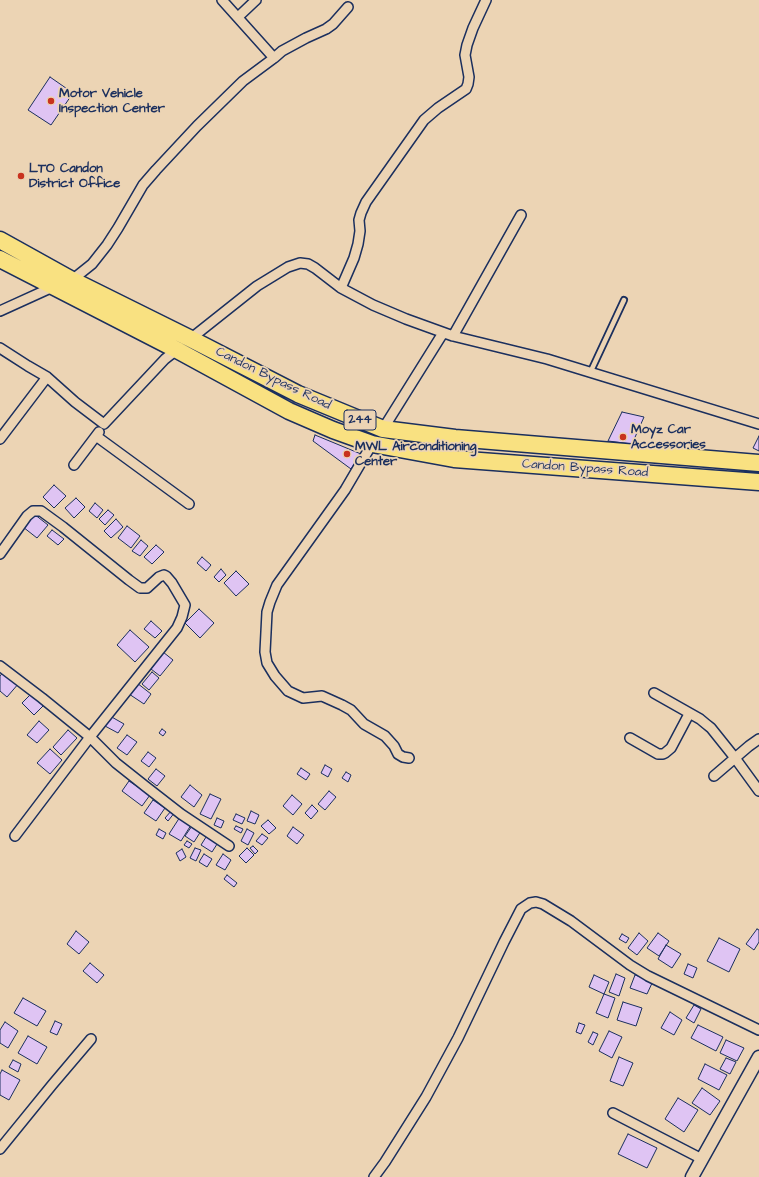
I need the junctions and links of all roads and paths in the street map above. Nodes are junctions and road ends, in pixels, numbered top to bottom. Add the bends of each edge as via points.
1 (222, 0) edge
2 (256, 0) edge
3 (486, 0) edge
4 (348, 6) dead end
5 (238, 17) junction
6 (274, 58) junction
7 (522, 215) dead end
8 (0, 240) edge
9 (0, 260) edge
10 (72, 280) junction
11 (53, 287) junction
12 (341, 288) junction
13 (624, 300) dead end
14 (0, 312) edge
15 (444, 333) junction
16 (453, 336) junction
17 (191, 339) junction
18 (0, 348) edge
19 (177, 350) junction
20 (590, 373) junction
21 (47, 377) junction
22 (104, 424) junction
23 (759, 424) edge
24 (383, 429) junction
25 (96, 436) junction
26 (0, 439) edge
27 (372, 444) junction
28 (603, 451) junction
29 (759, 463) edge
30 (74, 465) dead end
31 (602, 470) junction
32 (759, 482) edge
33 (190, 504) dead end
34 (0, 554) edge
35 (0, 666) edge
36 (654, 693) dead end
37 (690, 714) junction
38 (90, 737) junction
39 (630, 738) dead end
40 (759, 739) edge
41 (409, 758) dead end
42 (735, 758) junction
43 (714, 776) dead end
44 (759, 791) edge
45 (15, 836) dead end
46 (229, 846) dead end
47 (759, 1030) edge
48 (92, 1039) dead end
49 (759, 1057) edge
50 (613, 1113) dead end
51 (0, 1150) edge
52 (702, 1159) junction
53 (374, 1177) edge
54 (692, 1177) edge

1 - 5 street
2 - 5 street
3 - 12 street via 467,44 469,77 466,89 424,120 366,202 359,220 360,231 354,258
4 - 6 street via 326,29 282,51
5 - 6 street
6 - 10 street via 243,81 156,170 143,185 107,245 92,264
7 - 16 street
8 - 10 highway, Candon Bypass Road / 244
9 - 11 highway, Candon Bypass Road / 244
10 - 11 street
10 - 17 highway, Candon Bypass Road / 244
11 - 14 street
11 - 19 highway, Candon Bypass Road / 244
12 - 15 street via 406,320
12 - 17 street via 308,264 300,263 288,267 257,286
13 - 20 lane
15 - 16 street
15 - 24 street
16 - 20 street via 547,359
17 - 19 street
17 - 24 highway, Candon Bypass Road / 244 via 298,394
18 - 21 street
19 - 22 street via 165,359
19 - 27 highway, Candon Bypass Road / 244 via 290,411
20 - 23 street
21 - 22 street
21 - 26 street
22 - 25 street
24 - 28 highway, Candon Bypass Road / 244
25 - 30 street
25 - 33 street
27 - 31 highway, Candon Bypass Road / 244 via 454,459
27 - 41 street via 345,490 275,590 267,612 265,652 267,663 288,691 303,698 322,696 342,705 351,710 364,724 385,736 398,754
28 - 29 highway, Candon Bypass Road / 244
28 - 31 highway
31 - 32 highway, Candon Bypass Road / 244
34 - 38 street via 31,512 40,511 63,526 140,588 147,588 159,577 166,576 185,605 177,628
35 - 38 street
36 - 37 street
37 - 39 street via 668,752 663,754 651,750
37 - 42 street via 711,728
38 - 45 street
38 - 46 street via 116,763 151,791
40 - 42 street
42 - 43 street
42 - 44 street
47 - 53 street via 648,976 571,921 543,904 530,903 521,909 426,1098
48 - 51 street
49 - 52 street
50 - 52 street
52 - 54 street

